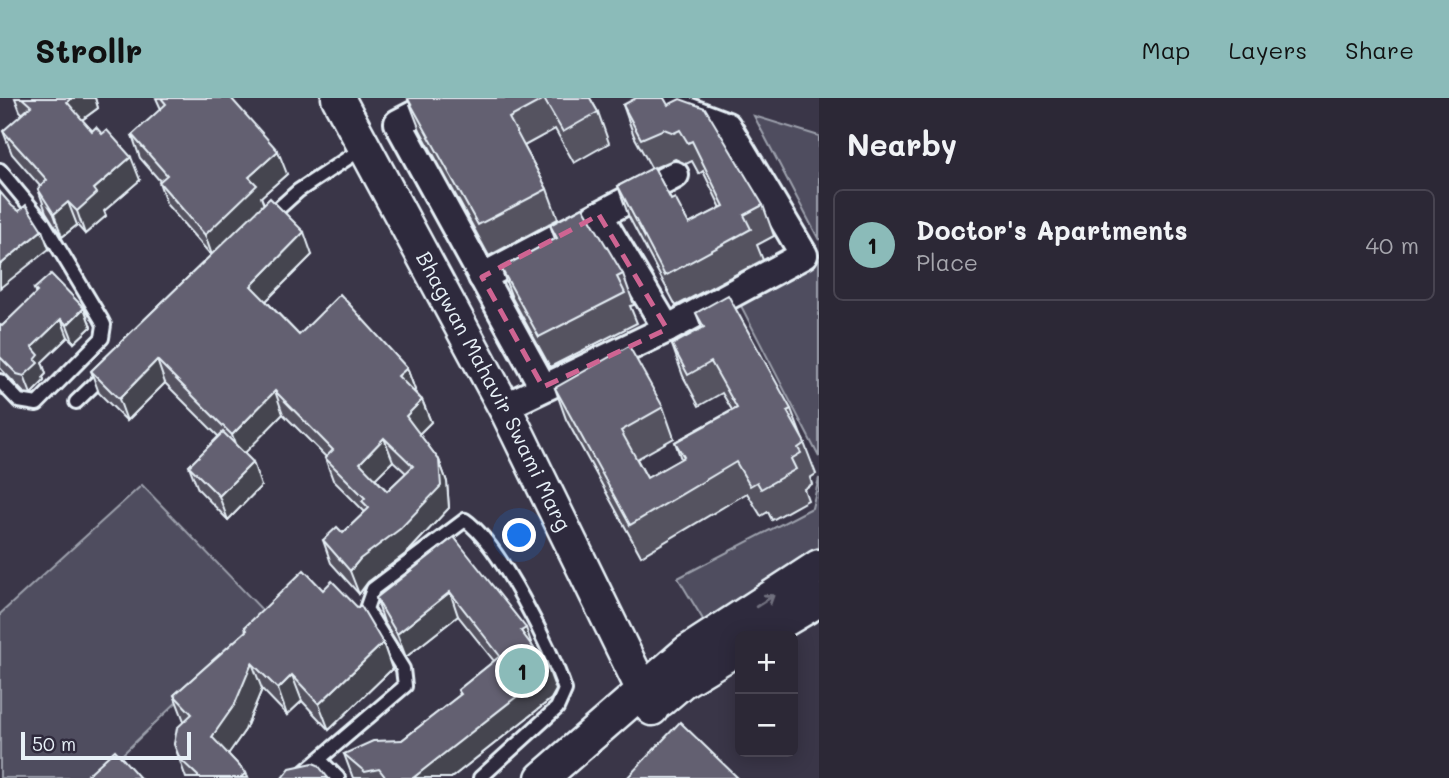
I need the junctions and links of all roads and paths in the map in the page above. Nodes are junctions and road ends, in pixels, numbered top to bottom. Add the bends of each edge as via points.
1 (338, 98) edge
2 (446, 98) edge
3 (653, 98) edge
4 (363, 148) junction
5 (0, 170) edge
6 (675, 175) dead end
7 (599, 215) junction
8 (254, 231) edge
9 (482, 277) junction
10 (667, 329) junction
11 (115, 365) edge
12 (0, 381) edge
13 (543, 387) junction
14 (76, 402) dead end
15 (504, 407) junction
16 (819, 566) edge
17 (819, 600) edge
18 (766, 631) edge
19 (735, 650) edge
20 (646, 700) junction
21 (320, 760) junction
22 (297, 778) edge
23 (338, 778) edge
24 (480, 778) edge
25 (542, 778) edge
26 (574, 778) edge

1 - 4 street, Bhagwan Mahavir Swami Marg
2 - 9 street via 398,123
3 - 10 street via 727,126 804,255
4 - 8 lane via 298,191
4 - 15 street, Bhagwan Mahavir Swami Marg
5 - 12 lane via 43,222 104,325 102,338 37,404 19,401
6 - 7 street
7 - 9 street
7 - 10 street
9 - 13 street
10 - 13 street
11 - 14 lane
13 - 15 street
15 - 20 street, Bhagwan Mahavir Swami Marg
20 -> 16 street via 687,652
17 - 18 street
19 - 20 street
20 - 25 street
20 - 26 street
21 - 22 lane
21 - 23 lane
21 - 24 lane via 405,686 404,669 366,609 373,589 465,520 492,545 557,666 565,690 557,708

